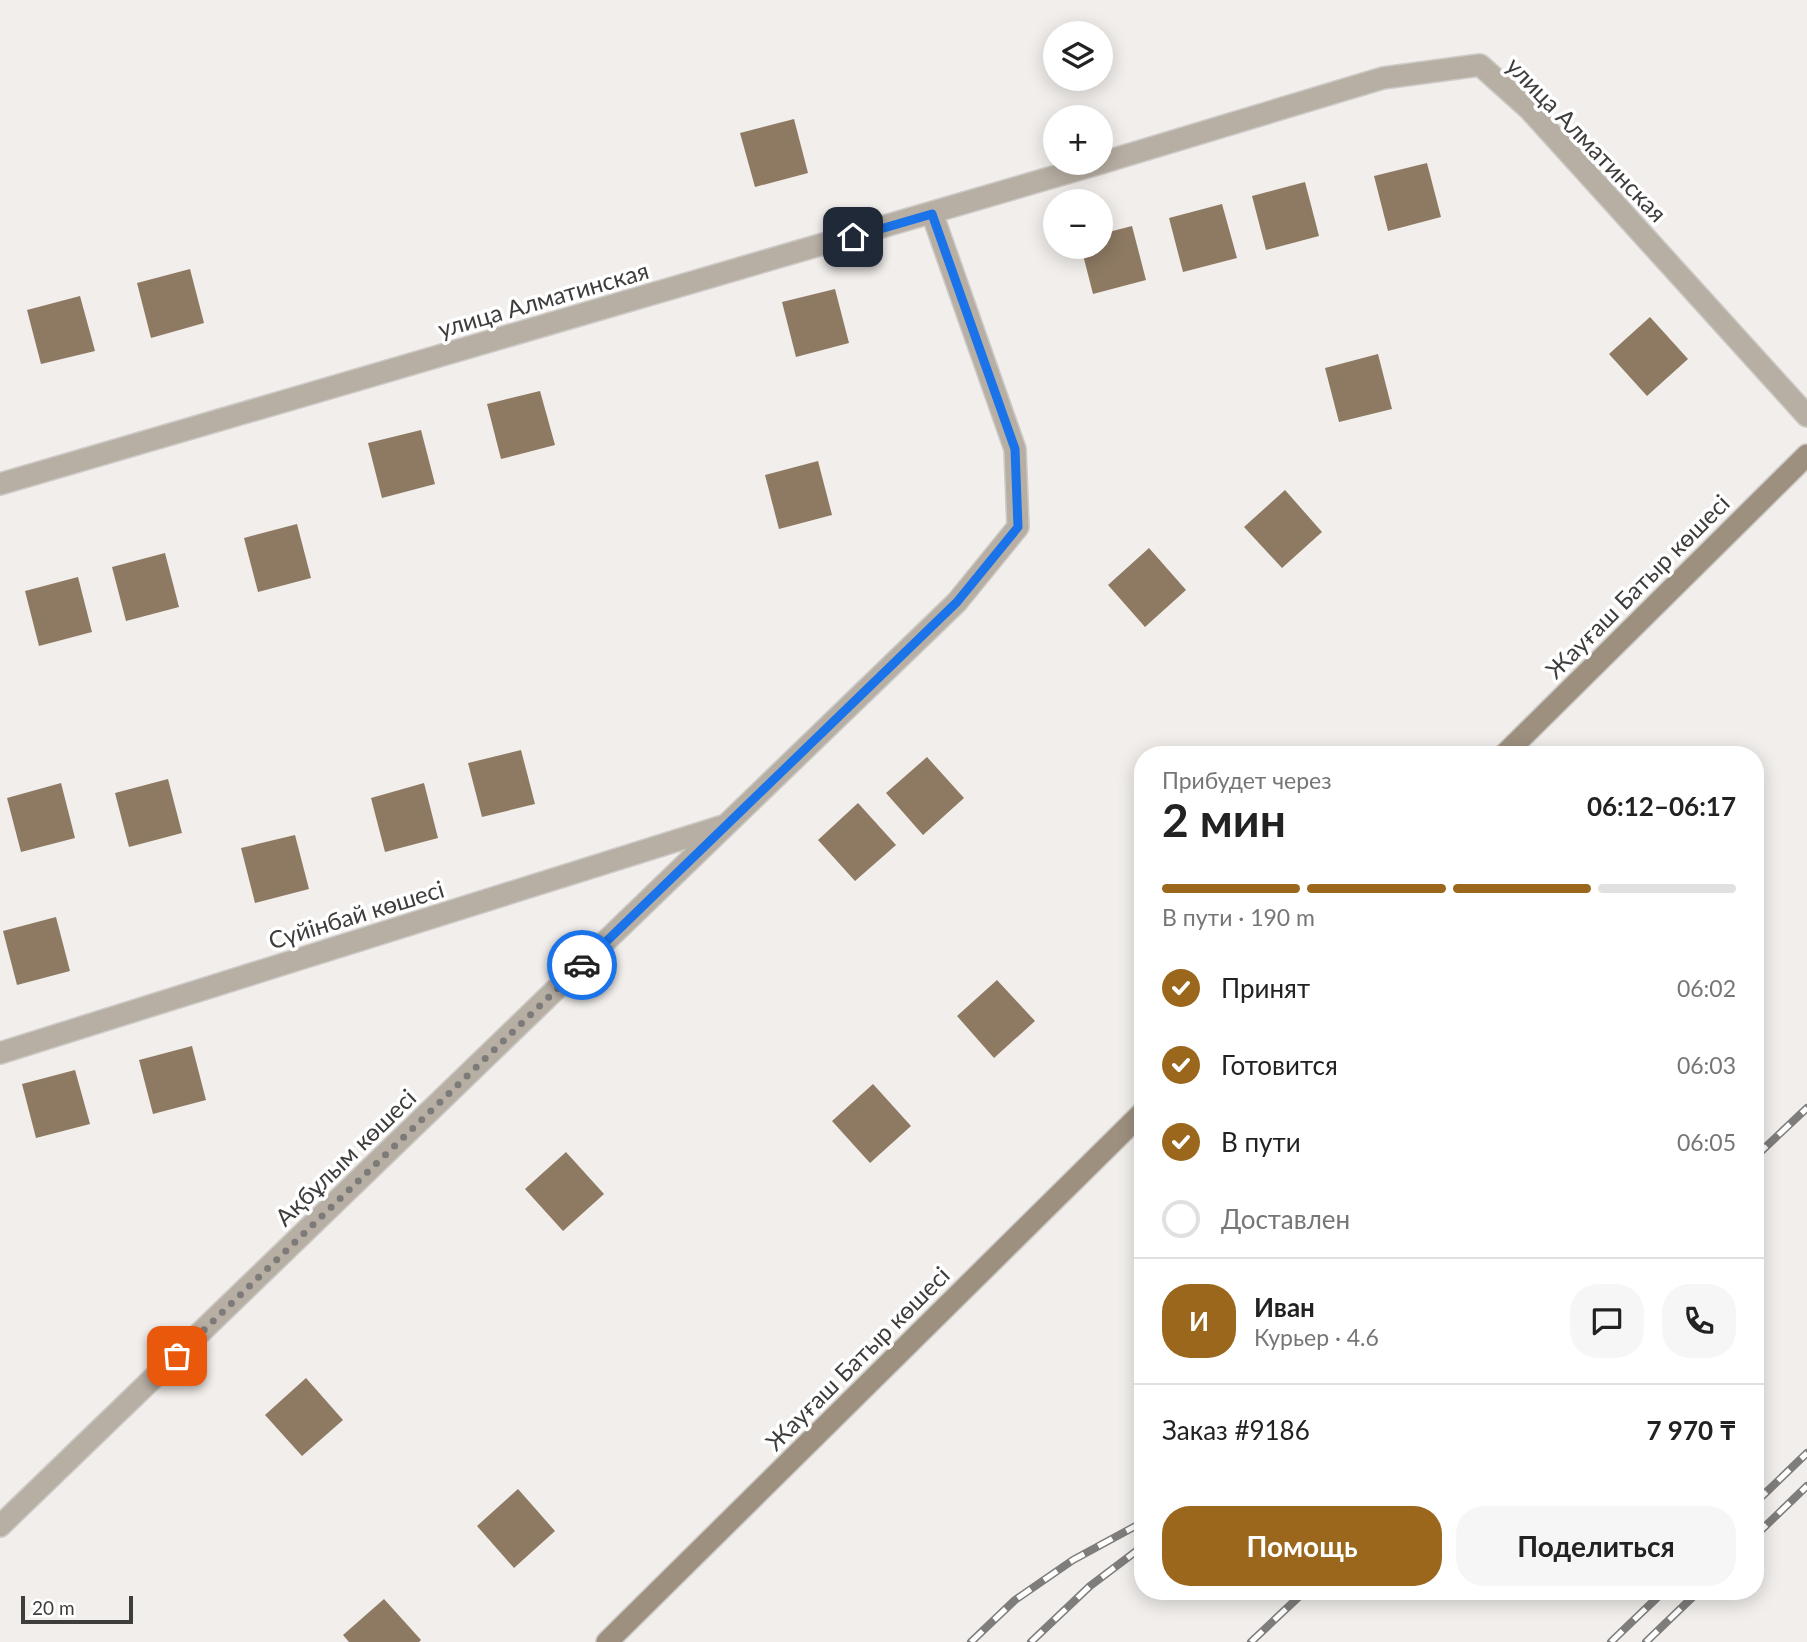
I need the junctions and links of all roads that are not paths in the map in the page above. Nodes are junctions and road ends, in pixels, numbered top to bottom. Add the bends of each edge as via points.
1 (1113, 159) edge
2 (1061, 175) edge
3 (932, 214) junction
4 (1807, 416) edge
5 (1807, 455) edge
6 (0, 484) edge
7 (1512, 746) edge
8 (727, 825) junction
9 (0, 1053) edge
10 (1134, 1121) edge
11 (0, 1526) edge
12 (607, 1642) edge

1 - 4 street, улица Алматинская via 1383,78 1480,65 1529,109
2 - 3 street, улица Алматинская
3 - 6 street, улица Алматинская
3 - 8 street, Ақбұлым көшесі via 1015,449 1018,527 957,602
5 - 7 main road, Жауғаш Батыр көшесі
8 - 9 street, Сүйінбай көшесі
8 - 11 street, Ақбұлым көшесі
10 - 12 main road, Жауғаш Батыр көшесі

